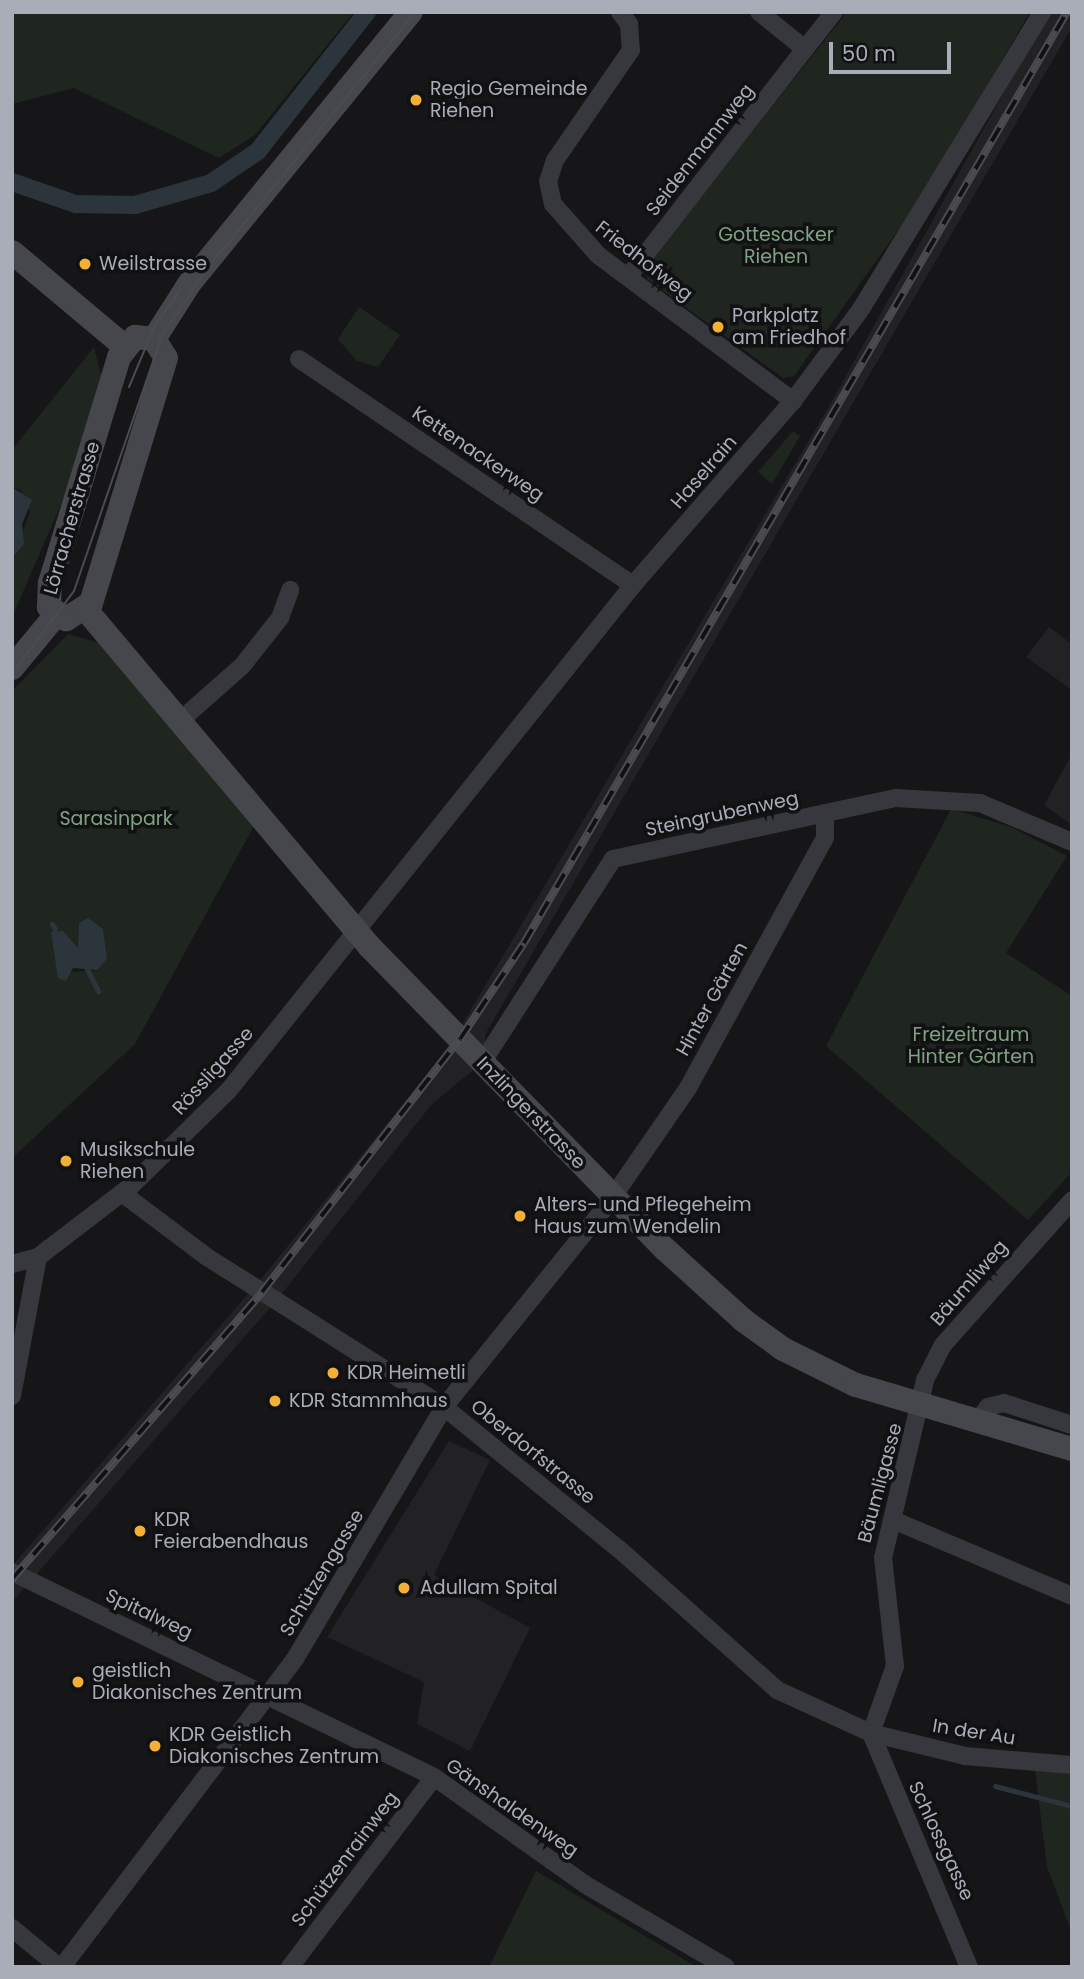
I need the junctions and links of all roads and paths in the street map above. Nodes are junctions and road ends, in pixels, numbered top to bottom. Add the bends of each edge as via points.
1 (411, 12) edge
2 (620, 12) edge
3 (759, 12) edge
4 (834, 12) edge
5 (1042, 12) edge
6 (805, 49) junction
7 (12, 251) edge
8 (628, 277) junction
9 (154, 339) junction
10 (124, 346) junction
11 (299, 359) dead end
12 (793, 401) junction
13 (633, 584) junction
14 (290, 590) dead end
15 (87, 611) junction
16 (56, 614) junction
17 (12, 668) edge
18 (182, 719) junction
19 (825, 813) junction
20 (1072, 842) edge
21 (356, 929) junction
22 (482, 1063) junction
23 (122, 1194) junction
24 (613, 1197) junction
25 (1072, 1200) edge
26 (38, 1257) junction
27 (12, 1264) edge
28 (12, 1396) edge
29 (444, 1407) junction
30 (920, 1407) junction
31 (976, 1423) junction
32 (1072, 1425) edge
33 (1072, 1449) edge
34 (893, 1520) junction
35 (12, 1572) edge
36 (1072, 1596) edge
37 (269, 1693) junction
38 (871, 1734) junction
39 (1072, 1765) edge
40 (434, 1777) junction
41 (12, 1928) edge
42 (60, 1967) edge
43 (290, 1967) edge
44 (726, 1967) edge
45 (969, 1967) edge

1 - 9 street via 190,284
2 - 8 street, Friedhofweg via 629,24 631,50 555,160 548,181 567,227
3 - 6 street
4 - 6 street, Seidenmannweg
5 - 12 street, Haselrain via 861,309
6 - 8 street, Seidenmannweg
7 - 10 street
8 - 12 street, Friedhofweg
9 - 10 street via 135,337
9 - 15 street, Lörracherstrasse via 166,358
10 - 16 street, Lörracherstrasse via 50,583 47,598
11 - 13 street, Kettenackerweg
12 - 13 street, Haselrain
13 - 21 street, Haselrain
14 - 18 street via 280,618 242,666
15 - 16 street, Lörracherstrasse via 66,619
15 - 18 street, Inzlingerstrasse
16 - 17 street
18 - 21 street, Inzlingerstrasse
19 - 20 street, Steingrubenweg via 896,798 939,797 1015,814
19 - 22 street, Steingrubenweg via 613,859
19 - 24 street, Hinter Gärten via 825,838 688,1088
21 - 22 street, Inzlingerstrasse
21 - 23 street, Rössligasse via 229,1090
22 - 24 street, Inzlingerstrasse
23 - 26 street, Rössligasse
23 - 29 street, Oberdorfstrasse via 206,1257
24 - 29 street, Schützengasse
24 - 30 street, Inzlingerstrasse via 713,1294 783,1349 856,1385
25 - 30 street, Bäumliweg via 943,1345 925,1380
26 - 27 street, Rössligasse
26 - 28 street
29 - 37 street, Schützengasse
29 - 38 street, Oberdorfstrasse via 619,1549 750,1671 806,1707
30 - 31 street, Inzlingerstrasse
30 - 34 street, Bäumligasse
31 - 32 street via 989,1408 1004,1403
31 - 33 street, Inzlingerstrasse
34 - 36 street
34 - 38 street, Bäumligasse via 883,1558 895,1666
35 - 37 street, Spitalweg
37 - 40 street, Gänshaldenweg
37 - 42 street, Schützengasse
38 - 39 street, In der Au via 965,1756
38 - 45 street, Schlossgasse
40 - 43 street, Schützenrainweg
40 - 44 street, Gänshaldenweg via 586,1885
41 - 42 street

